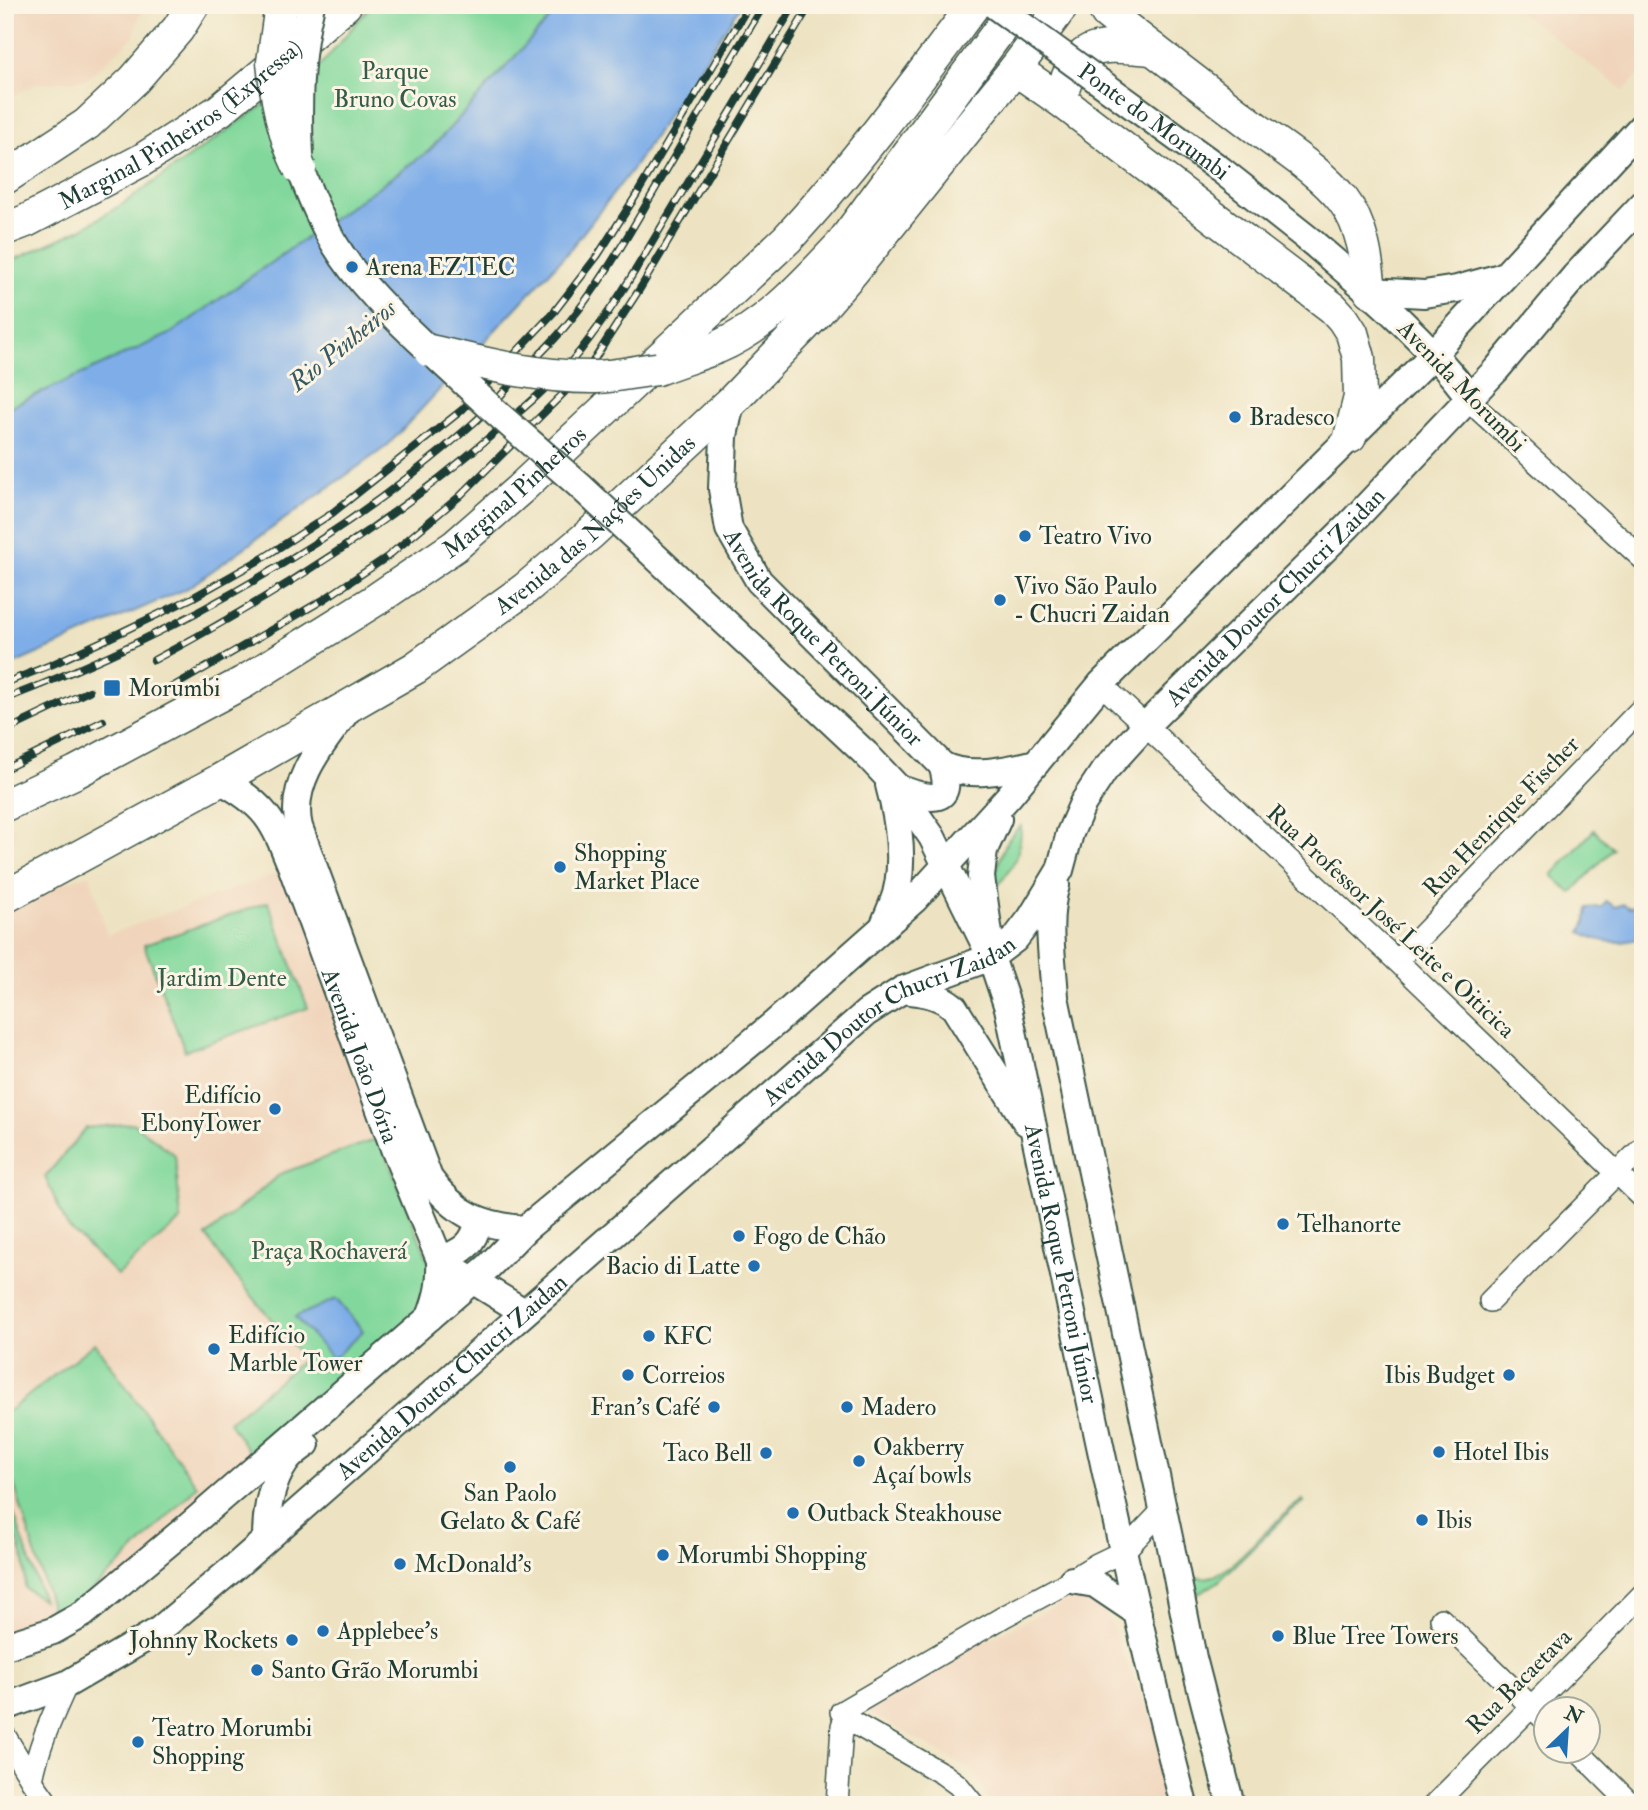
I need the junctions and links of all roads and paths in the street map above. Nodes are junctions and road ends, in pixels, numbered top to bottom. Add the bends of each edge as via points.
1 (193, 5) edge
2 (281, 5) edge
3 (311, 5) edge
4 (345, 5) edge
5 (974, 5) edge
6 (994, 5) edge
7 (1018, 5) edge
8 (1063, 5) edge
9 (1102, 5) edge
10 (1153, 49) junction
11 (1014, 69) junction
12 (1060, 100) junction
13 (1643, 125) edge
14 (300, 169) junction
15 (5, 177) edge
16 (1643, 204) edge
17 (5, 229) edge
18 (1312, 242) joint
19 (1504, 276) junction
20 (1370, 291) junction
21 (430, 351) junction
22 (1434, 354) junction
23 (1470, 398) junction
24 (731, 402) junction
25 (1350, 437) junction
26 (1643, 559) edge
27 (1101, 684) junction
28 (351, 706) junction
29 (1643, 707) edge
30 (1145, 726) junction
31 (1036, 763) junction
32 (942, 765) junction
33 (220, 780) junction
34 (893, 782) junction
35 (1009, 796) junction
36 (5, 805) edge
37 (946, 864) junction
38 (1060, 870) junction
39 (5, 897) edge
40 (883, 928) junction
41 (990, 957) junction
42 (1397, 961) junction
43 (902, 990) junction
44 (1035, 1136) junction
45 (1643, 1147) edge
46 (1617, 1174) junction
47 (1643, 1198) edge
48 (480, 1220) junction
49 (525, 1229) junction
50 (440, 1260) junction
51 (473, 1279) junction
52 (1490, 1301) dead end
53 (524, 1312) junction
54 (430, 1317) junction
55 (324, 1409) junction
56 (1163, 1510) junction
57 (266, 1538) junction
58 (1124, 1551) junction
59 (1072, 1580) junction
60 (1643, 1594) edge
61 (1138, 1613) junction
62 (1441, 1619) dead end
63 (5, 1646) edge
64 (67, 1684) junction
65 (1556, 1694) edge
66 (5, 1707) edge
67 (1532, 1707) edge
68 (843, 1715) junction
69 (1532, 1720) edge
70 (5, 1736) edge
71 (1590, 1764) edge
72 (32, 1781) junction
73 (49, 1805) edge
74 (837, 1805) edge
75 (974, 1805) edge
76 (1185, 1805) edge
77 (1231, 1805) edge
78 (1434, 1805) edge
79 (1632, 1805) edge

1 - 15 highway via 134,80 87,124
2 - 14 highway, bridge via 274,70 286,134
3 - 14 main road, bridge via 301,65
4 - 17 highway, Marginal Pinheiros (Expressa) via 220,110 142,160
5 - 36 highway, Marginal Pinheiros via 814,210 454,546 244,682
6 - 18 main road, Ponte do Morumbi, bridge via 1222,170
7 - 21 highway, bridge via 841,245 765,319 720,346 657,369 600,377 500,368
8 - 11 highway, Avenida das Nações Unidas
9 - 10 highway
10 - 12 highway via 1113,46 1082,55 1072,67
10 - 20 highway via 1314,171 1343,200 1364,246
11 - 12 highway
11 - 24 highway, Avenida das Nações Unidas via 853,271
12 - 25 highway via 1343,319 1359,358 1360,397
13 - 19 main road
14 - 21 main road, Avenida Roque Petroni Júnior via 347,262
16 - 23 main road, Avenida Doutor Chucri Zaidan
18 - 20 main road, Avenida Morumbi
19 - 20 main road via 1424,294
19 - 22 main road
20 - 22 main road, Avenida Morumbi
21 - 34 main road, Avenida Roque Petroni Júnior, bridge
22 - 23 main road, Avenida Morumbi
22 - 25 main road
23 - 26 street, Avenida Morumbi
23 - 30 main road, Avenida Doutor Chucri Zaidan
24 - 28 highway, Avenida das Nações Unidas via 525,589 415,668
24 - 32 main road, Avenida Roque Petroni Júnior via 722,489 729,529 759,581
25 - 27 main road
27 - 30 street, Rua Professor José Leite e Oiticica
27 - 31 main road
28 - 33 highway, Avenida das Nações Unidas
28 - 48 main road, Avenida João Dória via 304,777 296,817 429,1178 449,1203
29 - 42 street, Rua Henrique Fischer
30 - 38 main road, Avenida Doutor Chucri Zaidan via 1104,771 1083,803
30 - 42 street, Rua Professor José Leite e Oiticica
31 - 32 main road, Avenida Roque Petroni Júnior via 990,772
31 - 35 main road
32 - 34 main road via 945,787 932,798
33 - 39 highway, Avenida das Nações Unidas
33 - 50 main road, Avenida João Dória via 260,807 276,828
34 - 37 main road, Avenida Roque Petroni Júnior
34 - 40 main road via 898,870 896,892
35 - 37 main road
35 - 41 main road via 984,850 981,877
37 - 40 main road
37 - 41 main road, Avenida Roque Petroni Júnior
38 - 41 main road, Avenida Doutor Chucri Zaidan via 1015,939
38 - 56 main road, Avenida Roque Petroni Júnior via 1050,914 1055,996
40 - 49 main road
41 - 43 main road, Avenida Doutor Chucri Zaidan
41 - 44 main road, Avenida Roque Petroni Júnior via 1008,1008
42 - 46 street, Rua Professor José Leite e Oiticica
43 - 44 main road via 932,994 954,1007
43 - 53 main road, Avenida Doutor Chucri Zaidan via 866,1013
44 - 58 main road, Avenida Roque Petroni Júnior
45 - 46 street
46 - 47 street, Rua Professor José Leite e Oiticica
46 - 52 street
48 - 49 main road, Avenida João Dória
48 - 50 main road via 468,1245
49 - 51 main road
50 - 51 main road
50 - 54 main road via 438,1295
51 - 53 main road
51 - 54 main road
53 - 57 main road, Avenida Doutor Chucri Zaidan
54 - 55 main road
55 - 57 main road via 325,1427 286,1461 280,1472 268,1507
55 - 63 main road via 83,1615 53,1631
56 - 58 street
56 - 77 main road, Avenida Roque Petroni Júnior via 1193,1658
57 - 64 main road, Avenida Doutor Chucri Zaidan via 158,1631
58 - 59 street
58 - 61 main road, Avenida Roque Petroni Júnior
59 - 61 main road via 1096,1584
59 - 68 street
60 - 65 street, Rua Bacaetava
61 - 76 main road, Avenida Roque Petroni Júnior
62 - 67 street
64 - 66 main road, Avenida Doutor Chucri Zaidan
64 - 72 street via 41,1745
68 - 74 street
68 - 75 street via 943,1774
69 - 78 street, Rua Bacaetava
70 - 72 street
71 - 79 street
72 - 73 street

